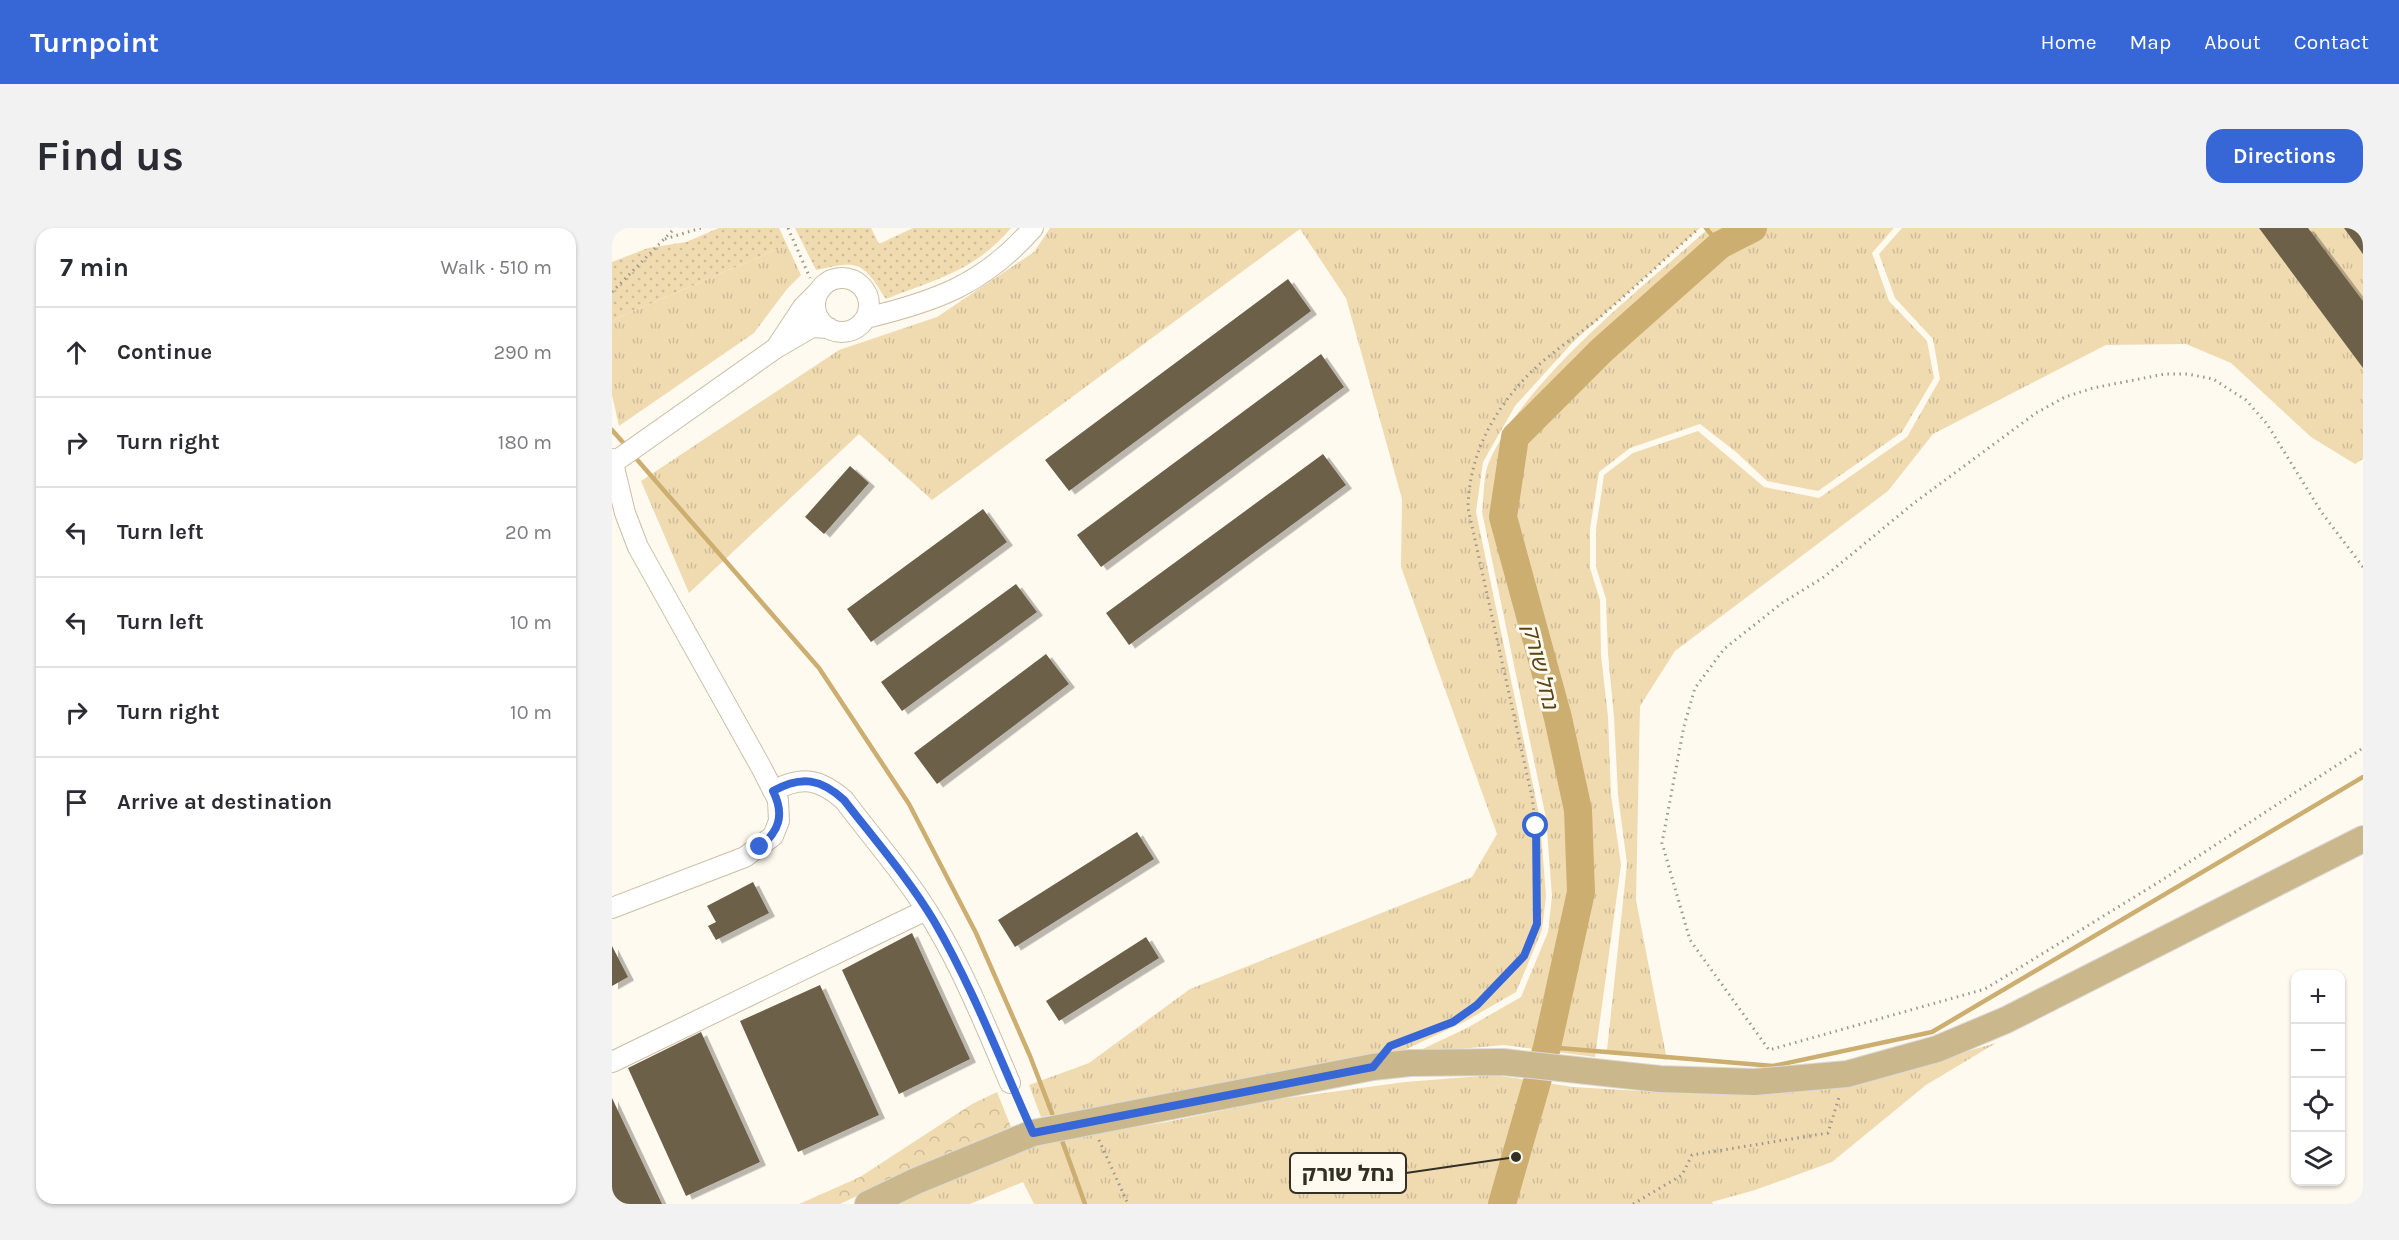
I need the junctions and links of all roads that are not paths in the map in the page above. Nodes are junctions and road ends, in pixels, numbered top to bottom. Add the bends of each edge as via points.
1 (1033, 228) edge
2 (821, 288) junction
3 (866, 318) junction
4 (829, 328) junction
5 (776, 348) junction
6 (612, 461) edge
7 (773, 791) junction
8 (2363, 839) edge
9 (612, 908) edge
10 (927, 910) junction
11 (612, 1062) edge
12 (1010, 1083) road end
13 (868, 1204) edge

1 - 3 street via 997,263 956,290
2 - 3 street via 834,280 846,279 863,287 869,304
2 - 4 street via 816,310
2 - 5 street
3 - 4 street via 852,330
4 - 5 street via 812,327
5 - 6 street
6 - 7 street via 638,547
7 - 9 street via 778,800 779,821 773,836 760,847 745,857
7 - 10 street via 785,784 803,782 830,787
8 - 13 main road via 2006,1020 1937,1049 1847,1074 1754,1082 1660,1079 1503,1062 1373,1067 1033,1133
10 - 11 street
10 - 12 street via 956,963

